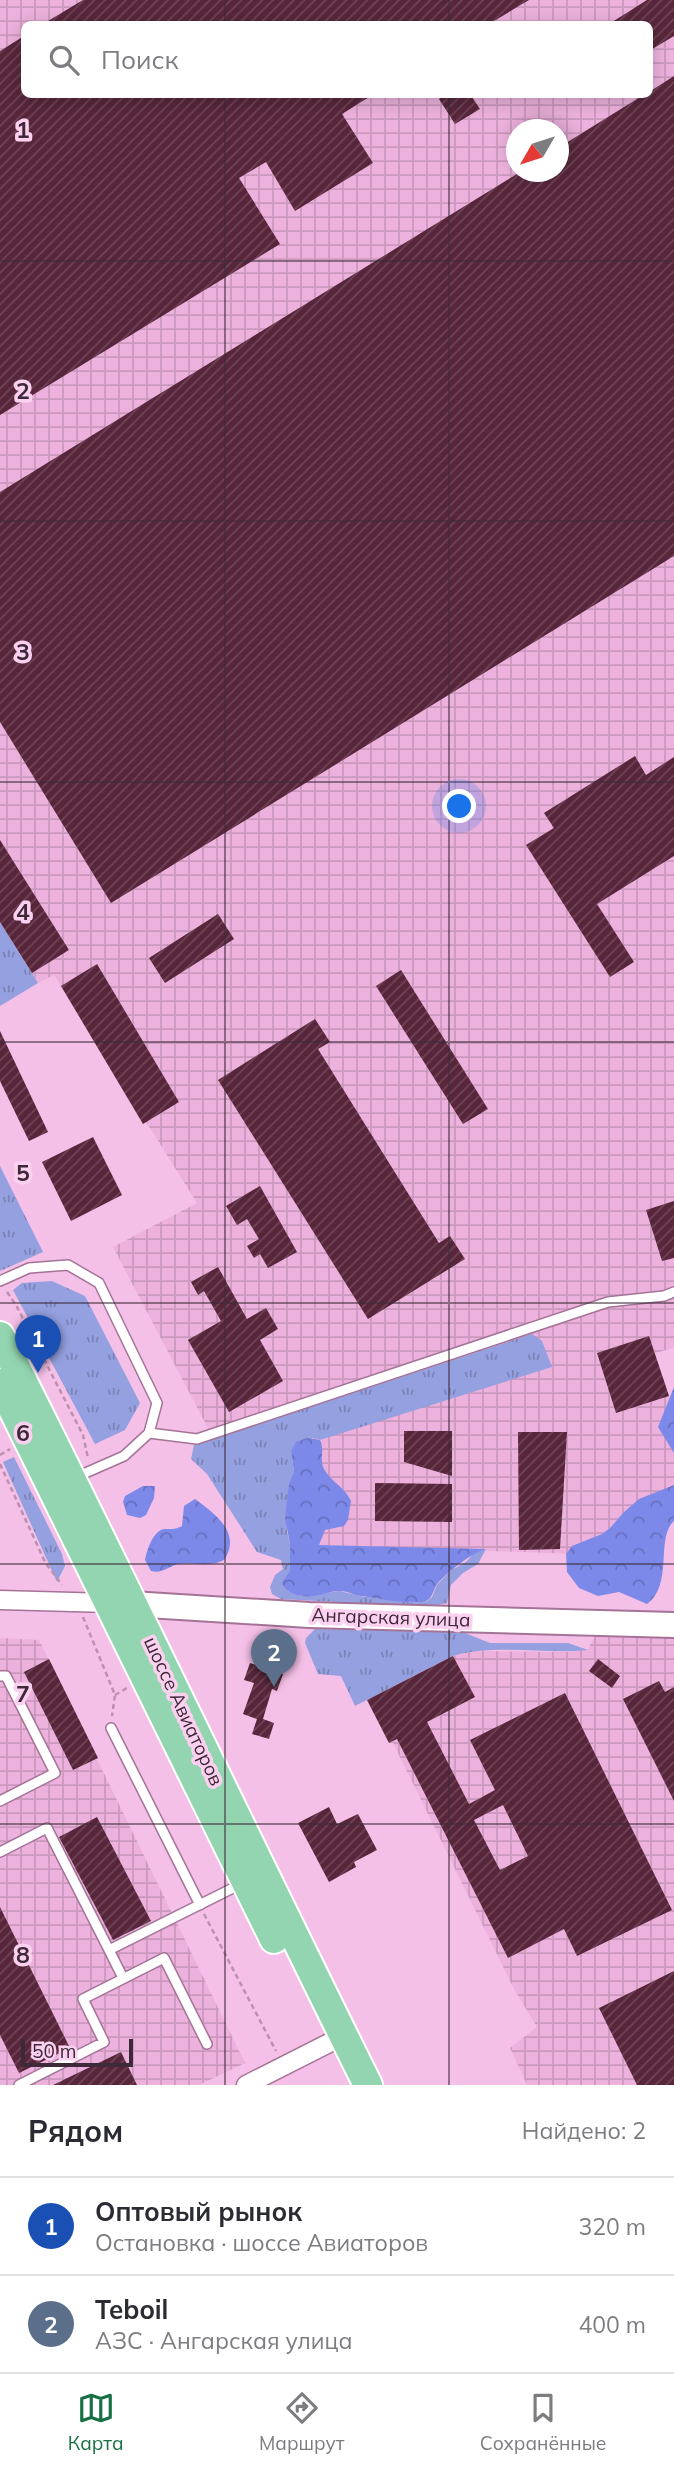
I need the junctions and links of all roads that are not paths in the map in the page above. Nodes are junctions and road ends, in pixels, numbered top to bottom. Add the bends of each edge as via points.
1 (0, 1281) edge
2 (674, 1292) edge
3 (0, 1336) edge
4 (0, 1383) edge
5 (149, 1433) junction
6 (72, 1479) junction
7 (0, 1600) edge
8 (121, 1604) junction
9 (674, 1625) edge
10 (0, 1676) edge
11 (110, 1728) road end
12 (0, 1801) edge
13 (0, 1852) edge
14 (245, 1882) junction
15 (200, 1905) junction
16 (109, 1950) junction
17 (123, 1978) junction
18 (335, 2040) junction
19 (207, 2044) dead end
20 (19, 2085) edge
21 (246, 2085) edge
22 (347, 2085) edge
23 (368, 2085) edge

1 - 5 lane via 29,1268 68,1265 99,1283 157,1403
2 - 5 lane via 608,1302 197,1439
3 - 6 main road, шоссе Авиаторов
4 - 8 main road, шоссе Авиаторов
5 - 6 lane via 124,1457
6 - 8 main road, шоссе Авиаторов
7 - 8 street
8 - 9 main road, Ангарская улица via 309,1615
8 - 14 main road, шоссе Авиаторов
8 - 18 main road, шоссе Авиаторов via 250,1847
10 - 12 lane via 6,1676 55,1773
11 - 15 lane
13 - 16 lane via 47,1828
14 - 15 lane
14 - 18 main road, шоссе Авиаторов
15 - 16 lane
16 - 17 lane
17 - 19 lane via 164,1958
17 - 20 lane via 83,1998 104,2042
18 - 21 street
18 - 22 main road, шоссе Авиаторов
18 - 23 main road, шоссе Авиаторов

